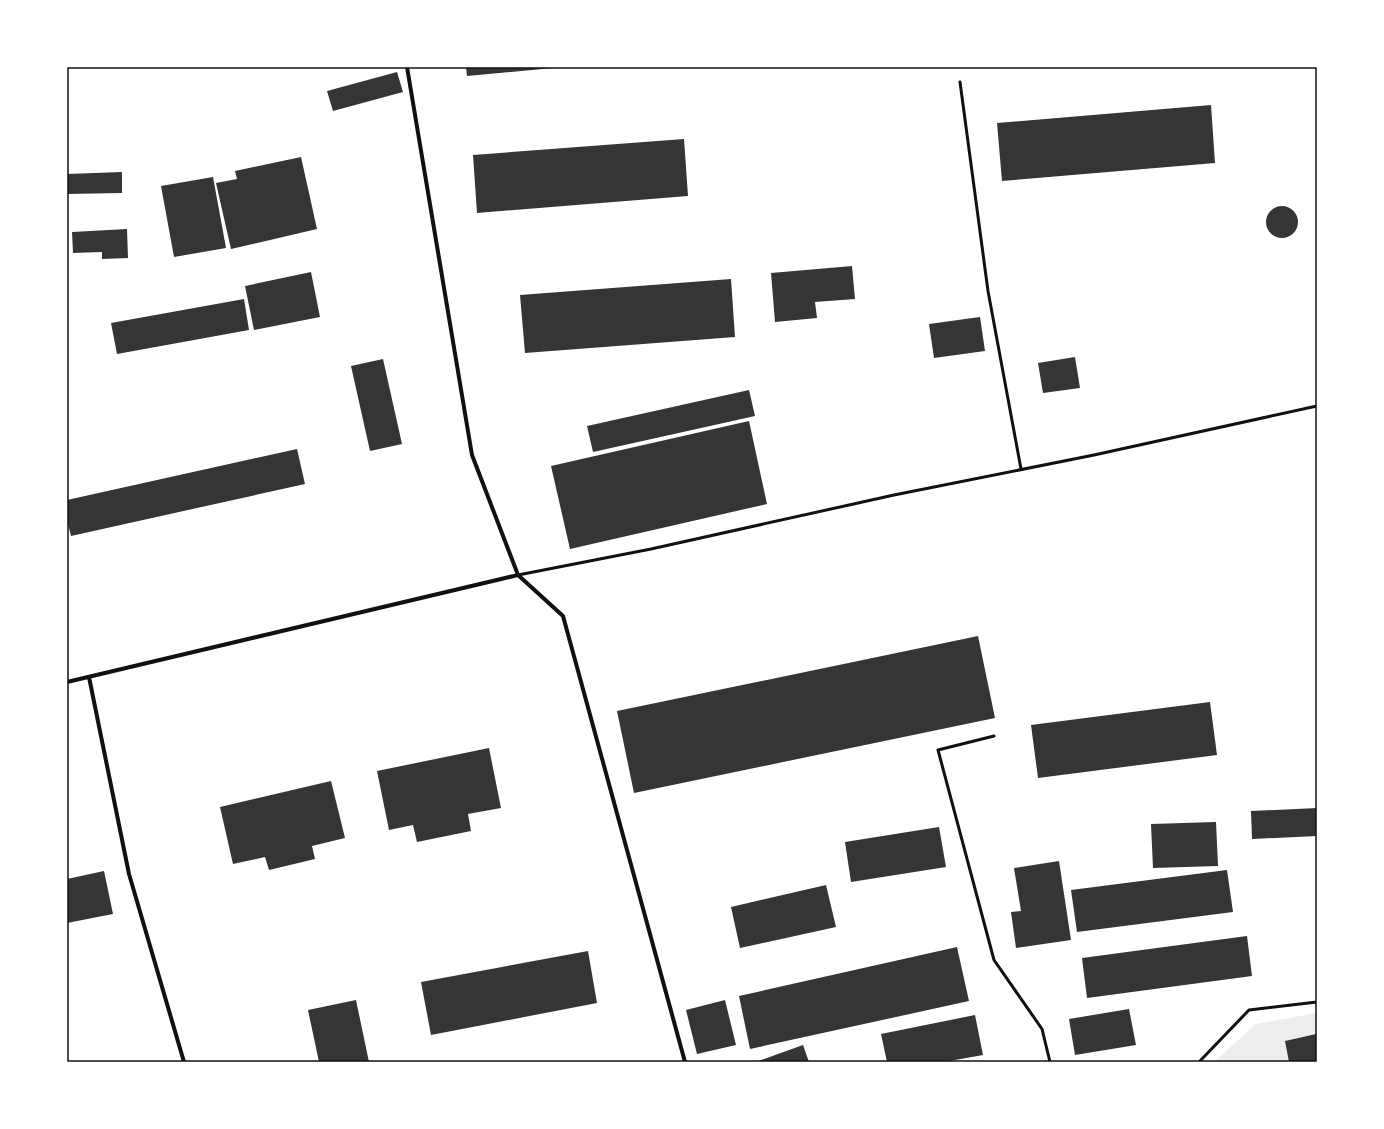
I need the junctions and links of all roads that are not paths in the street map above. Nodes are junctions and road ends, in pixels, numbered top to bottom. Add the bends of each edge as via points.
1 (407, 67) edge
2 (960, 82) dead end
3 (1317, 406) edge
4 (1021, 469) junction
5 (518, 575) junction
6 (89, 677) junction
7 (67, 682) edge
8 (994, 736) dead end
9 (1317, 1002) edge
10 (184, 1062) edge
11 (685, 1062) edge
12 (1050, 1062) edge
13 (1199, 1062) edge

1 - 5 street via 472,455
2 - 4 lane via 988,291
3 - 4 lane
4 - 5 lane
5 - 6 street
5 - 11 street via 563,616
6 - 7 street
6 - 10 street via 129,874
8 - 12 lane via 938,750 994,960 1042,1029
9 - 13 lane via 1249,1010

